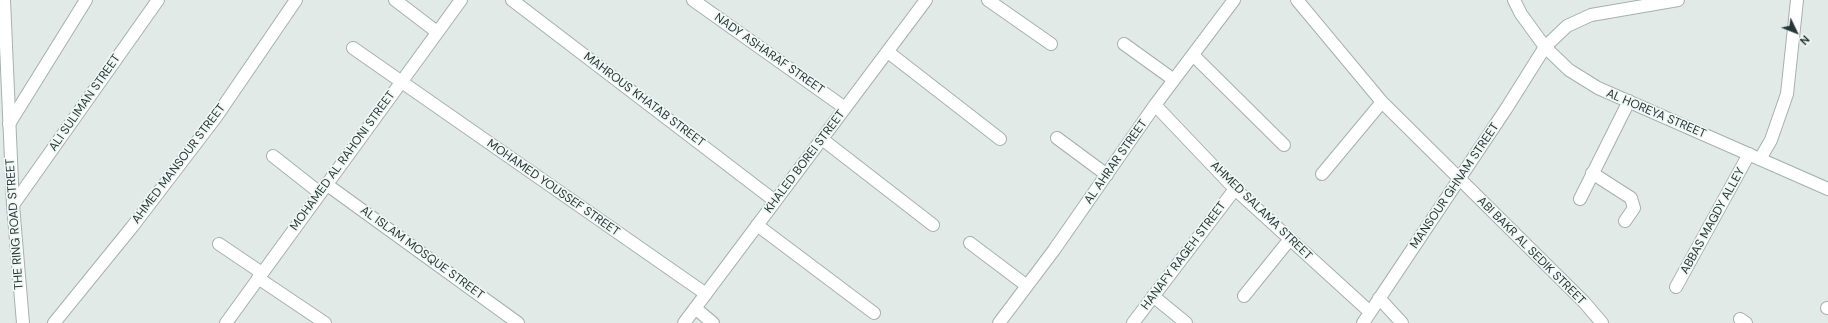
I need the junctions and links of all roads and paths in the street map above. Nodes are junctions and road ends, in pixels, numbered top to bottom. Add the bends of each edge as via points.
1 (4, 0) edge
2 (86, 0) edge
3 (158, 0) edge
4 (296, 0) edge
5 (395, 0) edge
6 (461, 0) edge
7 (512, 0) edge
8 (693, 0) edge
9 (926, 0) edge
10 (988, 0) edge
11 (1234, 0) edge
12 (1297, 0) edge
13 (1514, 0) edge
14 (1678, 0) edge
15 (1797, 0) edge
16 (1661, 1) edge
17 (437, 32) junction
18 (1051, 44) dead end
19 (1124, 44) dead end
20 (1545, 47) junction
21 (353, 48) dead end
22 (888, 52) junction
23 (1193, 55) junction
24 (1174, 80) junction
25 (401, 82) junction
26 (1629, 101) junction
27 (1382, 102) junction
28 (1155, 106) junction
29 (845, 108) junction
30 (9, 124) junction
31 (1057, 138) dead end
32 (822, 139) junction
33 (1000, 139) dead end
34 (1284, 145) dead end
35 (273, 156) dead end
36 (1755, 156) junction
37 (1592, 173) junction
38 (1322, 174) dead end
39 (1107, 175) junction
40 (1459, 179) junction
41 (323, 189) junction
42 (1236, 189) junction
43 (1828, 189) edge
44 (1580, 199) dead end
45 (775, 201) junction
46 (13, 205) junction
47 (1625, 221) dead end
48 (757, 225) junction
49 (933, 225) dead end
50 (1290, 239) junction
51 (970, 243) dead end
52 (219, 244) dead end
53 (260, 275) junction
54 (1027, 286) junction
55 (1676, 288) dead end
56 (706, 294) junction
57 (1153, 296) junction
58 (1244, 296) dead end
59 (1379, 298) junction
60 (695, 308) junction
61 (1370, 312) junction
62 (874, 313) dead end
63 (23, 323) edge
64 (54, 323) edge
65 (226, 323) edge
66 (325, 323) edge
67 (518, 323) edge
68 (684, 323) edge
69 (712, 323) edge
70 (999, 323) edge
71 (1133, 323) edge
72 (1186, 323) edge
73 (1363, 323) edge
74 (1402, 323) edge
75 (1602, 323) edge

1 - 30 street, THE RING ROAD STREET
2 - 30 street
3 - 46 street, ALI SULIMAN STREET
4 - 64 street, AHMED MANSOUR STREET via 216,117
5 - 17 street
6 - 17 street, MOHAMED AL RAHONI STREET
7 - 45 street, MAHROUS KHATAB STREET
8 - 29 street, NADY ASHARAF STREET
9 - 22 street, KHALED BOREI STREET
10 - 18 street
11 - 23 street, AL AHRAR STREET
12 - 27 street, ABI BAKR AL SEDIK STREET
13 - 20 street, AL HOREYA STREET
14 - 16 street, MANSOUR GHNAM STREET
15 - 36 street, ABBAS MAGDY ALLEY via 1787,94 1771,140
16 - 20 street, MANSOUR GHNAM STREET via 1591,15 1567,26
17 - 25 street, MOHAMED AL RAHONI STREET
19 - 24 street
20 - 26 street, AL HOREYA STREET via 1570,70 1598,88
20 - 40 street, MANSOUR GHNAM STREET
21 - 25 street, MOHAMED YOUSSEF STREET
22 - 29 street, KHALED BOREI STREET
22 - 33 street
23 - 24 street, AL AHRAR STREET
23 - 34 street
24 - 28 street, AL AHRAR STREET
25 - 41 street, MOHAMED AL RAHONI STREET
25 - 56 street, MOHAMED YOUSSEF STREET
26 - 36 street, AL HOREYA STREET
26 - 37 street
27 - 38 street
27 - 40 street, ABI BAKR AL SEDIK STREET
28 - 39 street, AL AHRAR STREET
28 - 42 street, AHMED SALAMA STREET
29 - 32 street, KHALED BOREI STREET
30 - 46 street, THE RING ROAD STREET
31 - 39 street
32 - 45 street, KHALED BOREI STREET
32 - 49 street
35 - 41 street, AL ISLAM MOSQUE STREET
36 - 43 street, AL HOREYA STREET
36 - 55 street, ABBAS MAGDY ALLEY
37 - 44 street
37 - 47 street via 1631,198 1634,208
39 - 54 street, AL AHRAR STREET
40 - 59 street, MANSOUR GHNAM STREET
40 - 75 street, ABI BAKR AL SEDIK STREET via 1584,302
41 - 53 street, MOHAMED AL RAHONI STREET
41 - 67 street, AL ISLAM MOSQUE STREET
42 - 50 street, AHMED SALAMA STREET
42 - 57 street, HANAFY RAGEH STREET
45 - 48 street, KHALED BOREI STREET
46 - 63 street, THE RING ROAD STREET
48 - 56 street, KHALED BOREI STREET
48 - 62 street
50 - 58 street
50 - 61 street, AHMED SALAMA STREET
51 - 54 street
52 - 53 street
53 - 65 street, MOHAMED AL RAHONI STREET
53 - 66 street
54 - 70 street, AL AHRAR STREET
56 - 60 street, KHALED BOREI STREET
57 - 71 street, HANAFY RAGEH STREET
57 - 72 street
59 - 61 street, MANSOUR GHNAM STREET
59 - 74 street
60 - 68 street, KHALED BOREI STREET
60 - 69 street
61 - 73 street, MANSOUR GHNAM STREET

